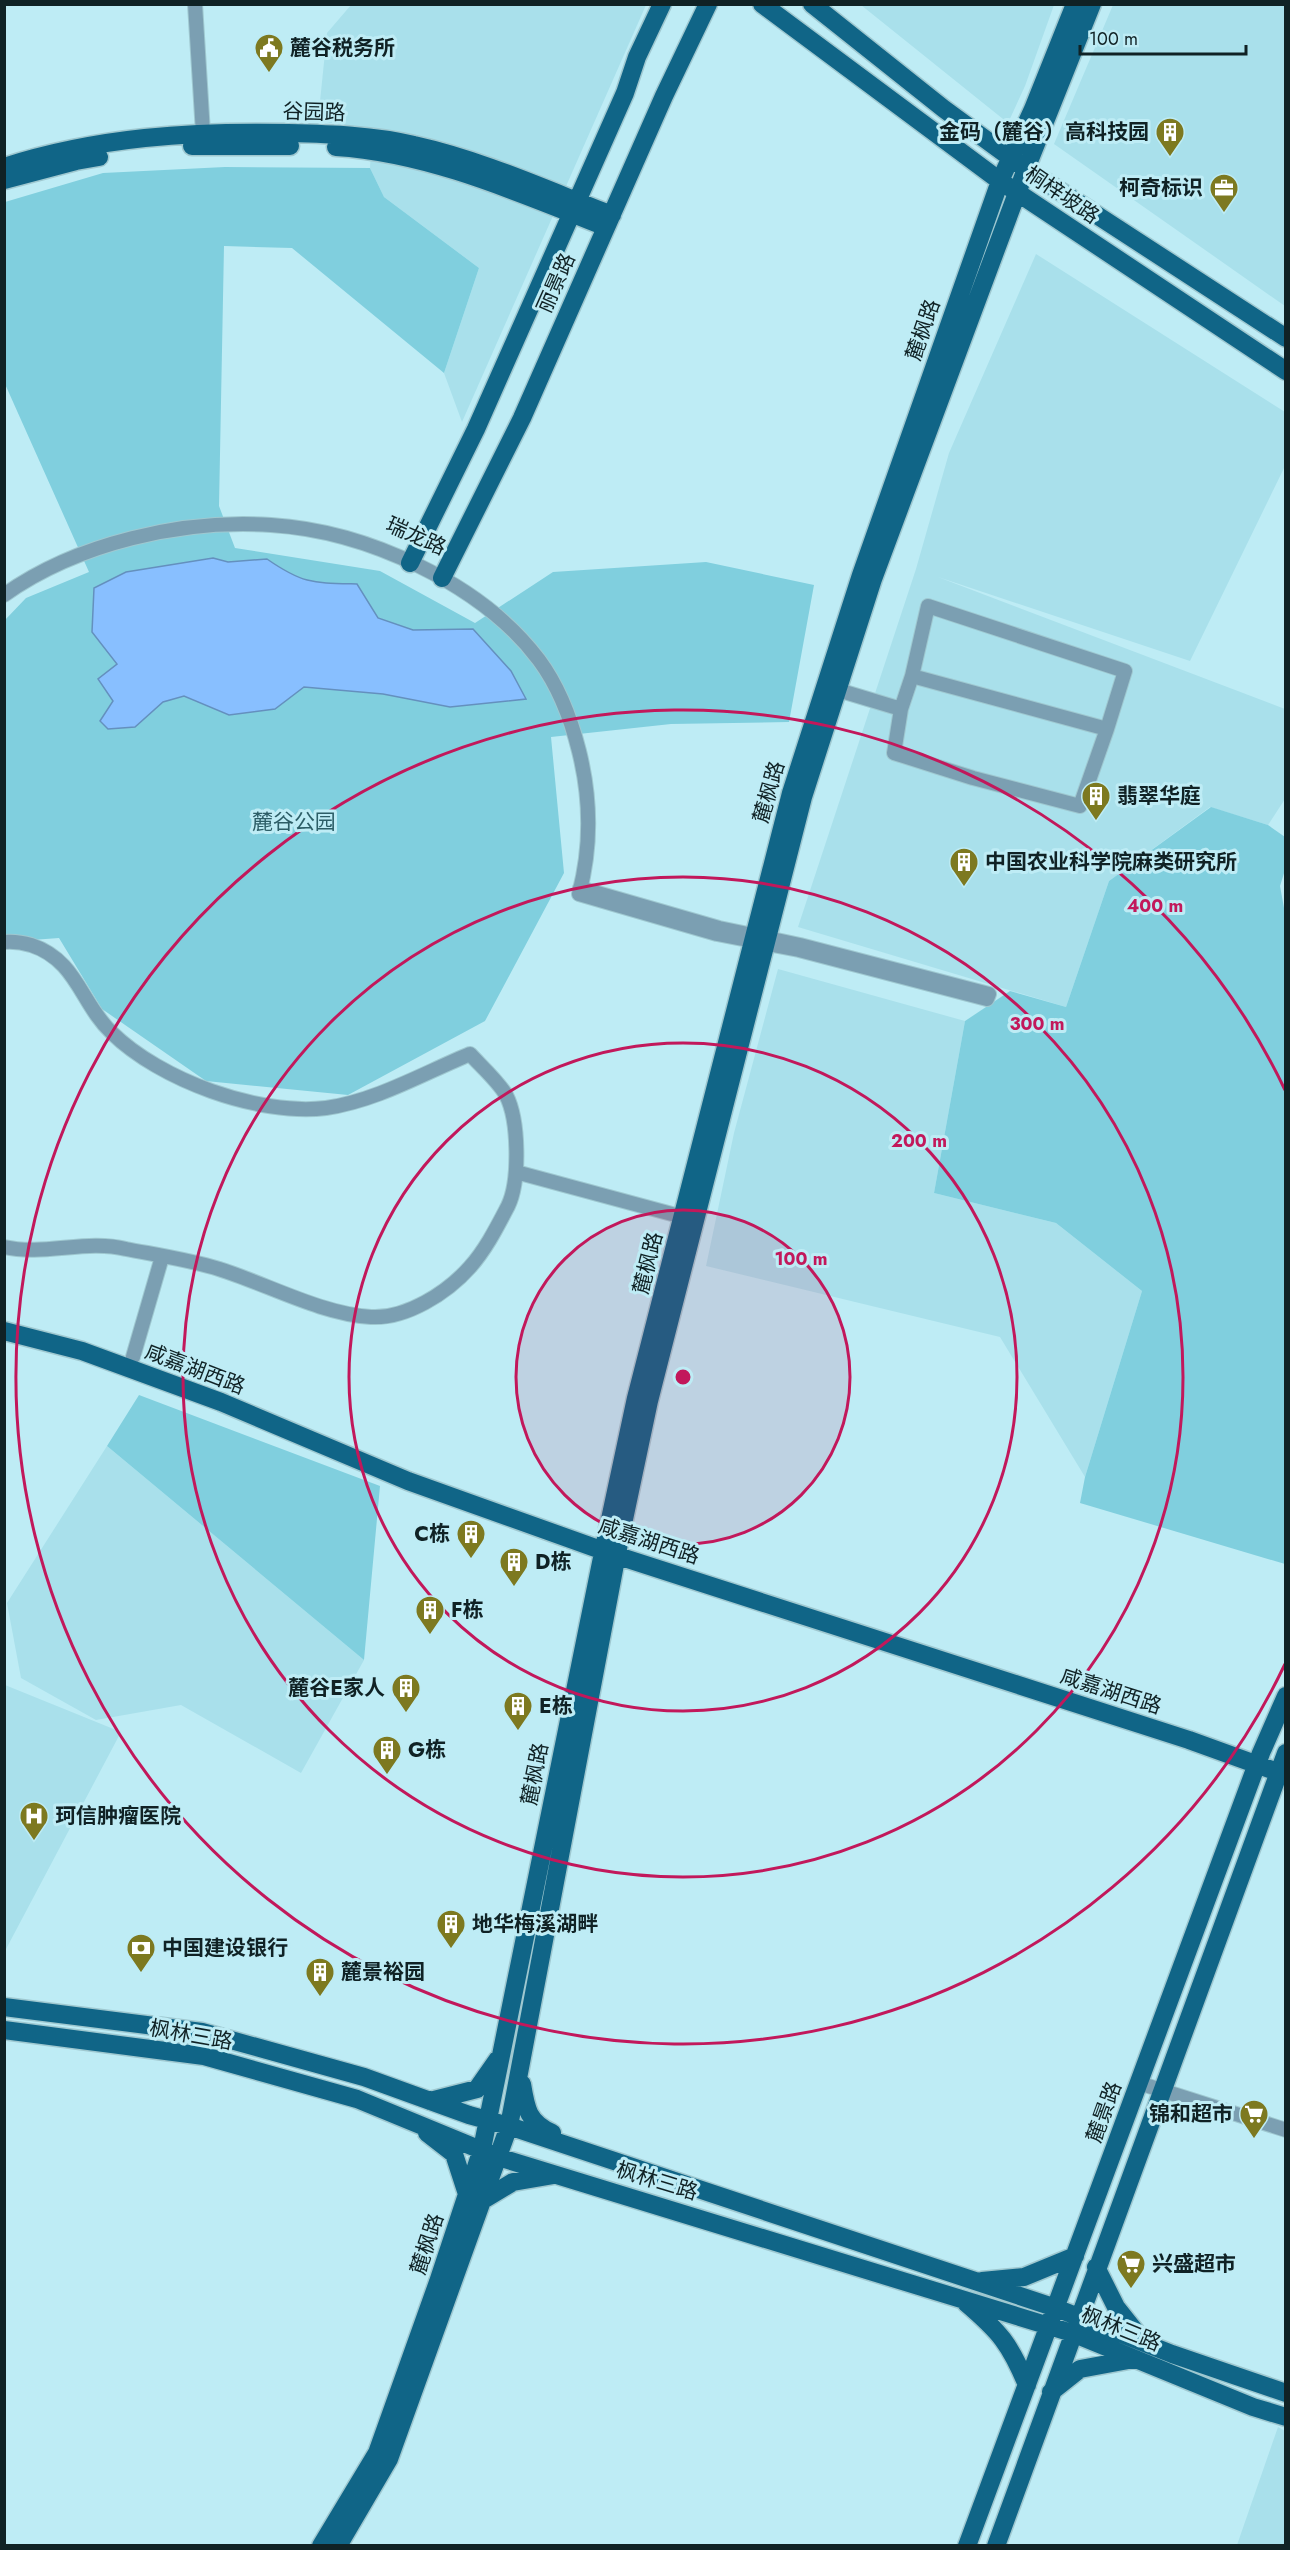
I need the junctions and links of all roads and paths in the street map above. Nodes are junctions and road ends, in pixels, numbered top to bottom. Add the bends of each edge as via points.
1 (195, 4) edge
2 (662, 4) edge
3 (708, 4) edge
4 (762, 4) edge
5 (812, 4) edge
6 (1076, 4) edge
7 (1092, 4) edge
8 (203, 133) junction
9 (1018, 164) junction
10 (4, 166) edge
11 (4, 180) edge
12 (1000, 181) junction
13 (1017, 192) junction
14 (574, 208) junction
15 (609, 221) junction
16 (1286, 338) edge
17 (1286, 371) edge
18 (412, 559) junction
19 (444, 575) junction
20 (4, 587) edge
21 (4, 595) edge
22 (912, 676) junction
23 (838, 690) junction
24 (901, 709) junction
25 (1107, 729) junction
26 (760, 940) junction
27 (4, 942) edge
28 (516, 1172) junction
29 (683, 1217) junction
30 (4, 1247) edge
31 (162, 1257) junction
32 (4, 1319) edge
33 (4, 1332) edge
34 (133, 1357) junction
35 (611, 1547) junction
36 (1286, 1696) edge
37 (1258, 1759) junction
38 (1283, 1765) edge
39 (4, 2007) edge
40 (4, 2030) edge
41 (502, 2053) junction
42 (520, 2071) junction
43 (1139, 2083) junction
44 (1163, 2085) junction
45 (430, 2101) junction
46 (489, 2120) junction
47 (412, 2121) junction
48 (1286, 2121) edge
49 (509, 2126) junction
50 (1286, 2130) edge
51 (490, 2153) junction
52 (599, 2156) junction
53 (558, 2174) junction
54 (475, 2197) junction
55 (1075, 2256) junction
56 (1096, 2267) junction
57 (975, 2282) junction
58 (960, 2298) junction
59 (1056, 2308) junction
60 (1075, 2325) junction
61 (1049, 2326) junction
62 (1144, 2342) junction
63 (1134, 2358) junction
64 (1027, 2385) junction
65 (1051, 2392) junction
66 (1286, 2393) edge
67 (1286, 2417) edge
68 (321, 2546) edge
69 (338, 2546) edge
70 (967, 2546) edge
71 (996, 2546) edge

1 - 8 street
2 - 14 main road, 丽景路
3 - 15 main road, 丽景路
4 - 12 main road, 桐梓坡路
5 - 9 main road, 桐梓坡路
6 - 9 main road, 麓枫路
7 - 9 main road
8 - 10 main road, 谷园路 via 144,137 71,149
8 - 14 main road, 谷园路 via 306,134 397,141 455,157
9 - 12 main road, 麓枫路
9 - 13 main road
9 - 16 main road, 桐梓坡路
11 - 14 main road, 谷园路 via 76,160 145,150 200,146 354,148 411,158
12 - 13 main road, 桐梓坡路
12 - 26 main road, 麓枫路 via 861,574 791,793
13 - 17 main road, 桐梓坡路
13 - 23 main road via 873,579
14 - 15 main road, 谷园路
14 - 18 main road, 丽景路 via 476,429
15 - 19 main road, 丽景路 via 512,439
18 - 19 street, 瑞龙路
18 - 20 street, 瑞龙路 via 359,535 315,524 238,516 154,527 109,538 51,561
18 - 21 street, 瑞龙路 via 315,531 273,525 198,526 95,550
19 - 26 street, 瑞龙路 via 506,624 540,662 561,697 577,743 589,801 582,892
22 - 24 street
22 - 25 street
22 - 25 street via 928,606 1125,671
23 - 24 street
23 - 26 main road
24 - 25 street via 894,753 1080,806
26 - 26 street via 987,999 989,994 800,945
26 - 29 main road, 麓枫路
26 - 35 main road
27 - 28 street via 15,940 42,949 66,966 111,1033 130,1048 178,1077 238,1099 270,1106 326,1107 384,1091 470,1054 506,1095
28 - 29 street
28 - 31 street via 514,1192 495,1232 469,1268 438,1294 403,1312 372,1317 329,1309 217,1268
29 - 35 main road, 麓枫路 via 636,1398
30 - 31 street via 24,1251 84,1245
31 - 34 street
32 - 34 main road, 咸嘉湖西路 via 86,1339
33 - 35 main road, 咸嘉湖西路 via 82,1351 221,1402 408,1481
34 - 35 main road, 咸嘉湖西路
35 - 37 main road, 咸嘉湖西路 via 1193,1728
35 - 41 main road, 麓枫路
35 - 42 main road
36 - 37 main road, 麓景路
37 - 38 main road, 咸嘉湖西路
37 - 43 main road, 麓景路
38 - 44 main road
39 - 45 main road, 枫林三路 via 202,2032 364,2077
40 - 47 main road, 枫林三路 via 204,2056 357,2099
41 - 45 main road via 477,2089
41 - 46 main road, 麓枫路
42 - 49 main road
42 - 52 main road via 525,2104 536,2126
43 - 44 street
43 - 55 main road, 麓景路
44 - 48 street
44 - 50 street
44 - 56 main road
45 - 46 main road, 枫林三路
46 - 49 main road, 枫林三路
46 - 51 main road, 麓枫路
47 - 51 main road, 枫林三路
47 - 54 main road via 454,2154
49 - 51 main road
49 - 52 main road, 枫林三路
51 - 53 main road, 枫林三路
51 - 54 main road, 麓枫路
52 - 57 main road, 枫林三路
53 - 54 main road via 513,2182
53 - 58 main road, 枫林三路
54 - 68 main road, 麓枫路 via 377,2453
54 - 69 main road, 麓枫路 via 389,2459
55 - 57 main road via 1024,2277
55 - 59 main road, 麓景路
56 - 60 main road
56 - 62 main road via 1116,2307
57 - 59 main road, 枫林三路
58 - 61 main road, 枫林三路
58 - 64 main road via 996,2329 1015,2356
59 - 60 main road, 枫林三路
59 - 61 main road, 麓景路
60 - 61 main road, 枫林三路
60 - 62 main road, 枫林三路
60 - 63 main road, 枫林三路
60 - 65 main road
61 - 64 main road, 麓景路
62 - 66 main road, 枫林三路
63 - 65 main road via 1080,2369
63 - 67 main road, 枫林三路
64 - 70 main road, 麓景路
65 - 71 main road

